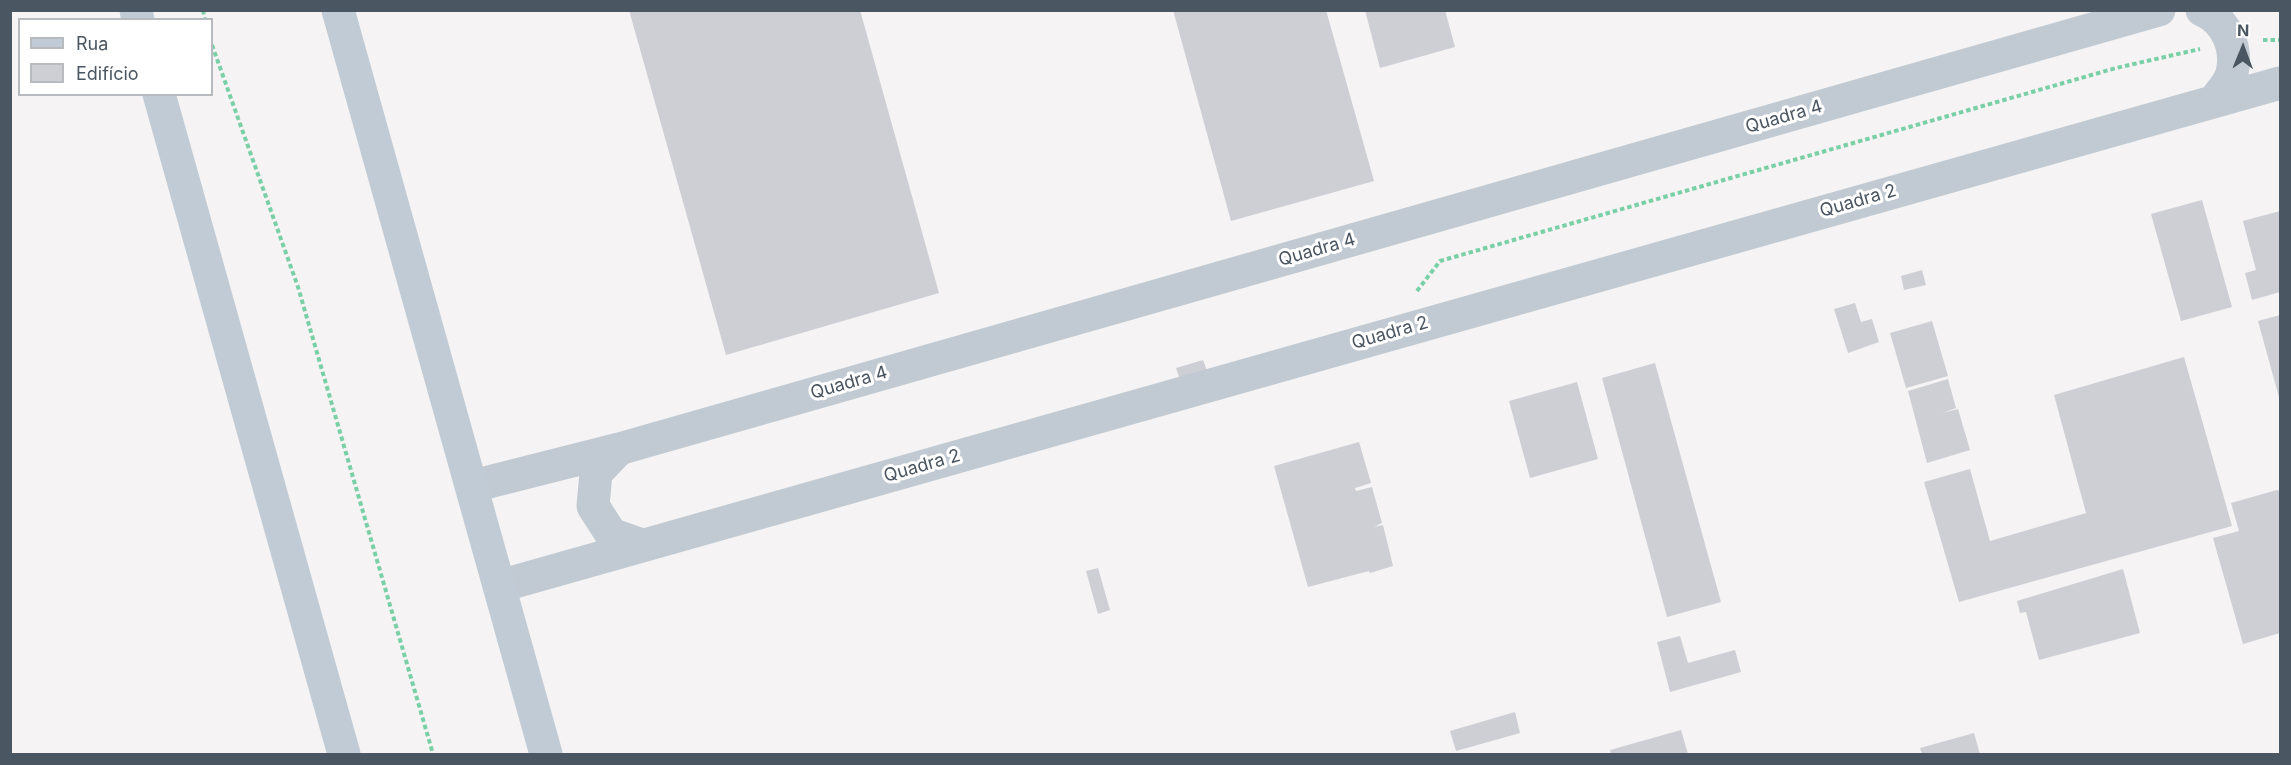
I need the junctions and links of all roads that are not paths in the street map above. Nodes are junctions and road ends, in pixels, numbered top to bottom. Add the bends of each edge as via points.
1 (338, 10) edge
2 (2159, 10) edge
3 (2202, 10) edge
4 (2280, 83) edge
5 (160, 96) edge
6 (2214, 100) junction
7 (619, 449) junction
8 (473, 486) junction
9 (642, 545) junction
10 (500, 585) junction
11 (344, 754) edge
12 (546, 754) edge

1 - 8 street
2 - 7 street, Quadra 4
3 - 6 street via 2214,15 2232,42 2232,74
4 - 6 street, Quadra 2
5 - 11 street
6 - 9 street, Quadra 2
7 - 8 street, Quadra 4
7 - 9 street via 596,473 593,506 611,534
8 - 10 street
9 - 10 street, Quadra 2
10 - 12 street

